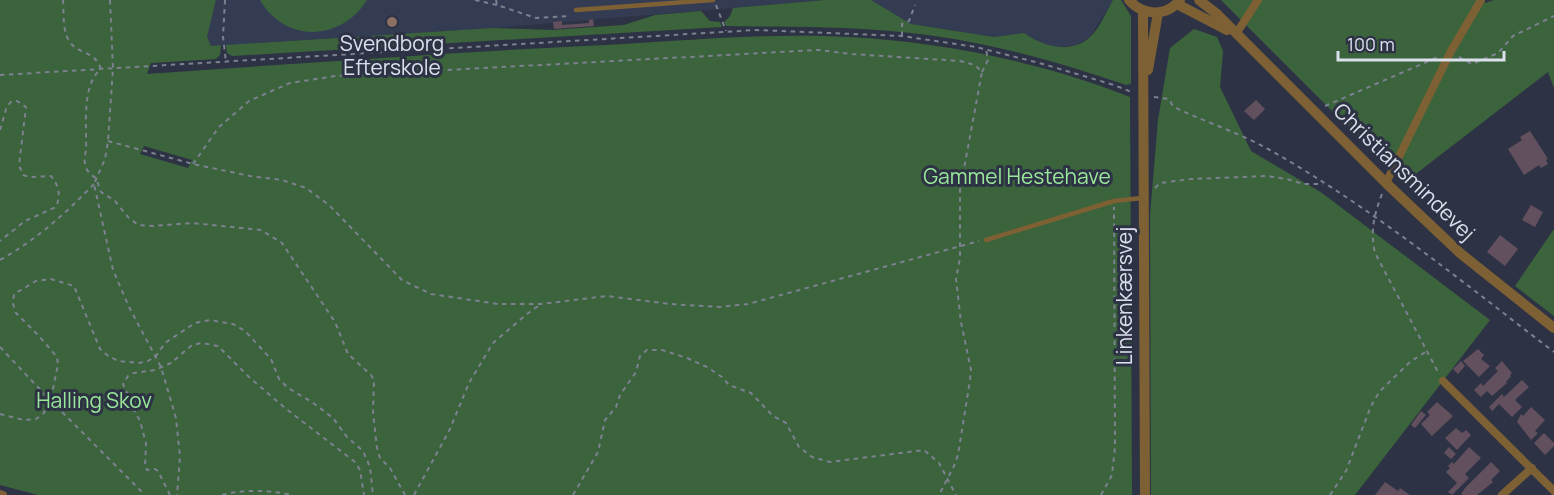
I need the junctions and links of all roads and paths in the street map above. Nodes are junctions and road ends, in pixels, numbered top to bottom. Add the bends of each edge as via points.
1 (63, 0) edge
2 (225, 0) edge
3 (475, 0) edge
4 (496, 0) edge
5 (713, 0) edge
6 (1129, 0) edge
7 (1199, 0) edge
8 (1258, 0) edge
9 (1480, 0) edge
10 (111, 1) edge
11 (1179, 2) edge
12 (497, 4) junction
13 (915, 5) dead end
14 (576, 10) joint
15 (1143, 11) junction
16 (1158, 13) junction
17 (1554, 16) edge
18 (726, 31) junction
19 (1236, 34) junction
20 (902, 36) junction
21 (986, 50) junction
22 (1451, 51) junction
23 (226, 62) junction
24 (113, 68) junction
25 (101, 69) junction
26 (982, 72) junction
27 (0, 75) edge
28 (1143, 97) junction
29 (1314, 111) junction
30 (0, 130) edge
31 (108, 141) junction
32 (193, 164) junction
33 (96, 178) junction
34 (1386, 183) junction
35 (94, 184) junction
36 (1325, 184) junction
37 (1144, 198) junction
38 (1114, 201) junction
39 (1374, 215) junction
40 (986, 240) joint
41 (0, 241) edge
42 (960, 246) junction
43 (0, 260) edge
44 (541, 304) junction
45 (1554, 328) edge
46 (0, 347) edge
47 (1428, 351) junction
48 (1554, 352) edge
49 (156, 356) junction
50 (161, 367) junction
51 (1443, 381) joint
52 (50, 400) junction
53 (0, 414) edge
54 (1532, 468) junction
55 (948, 481) junction
56 (1554, 491) edge
57 (145, 495) edge
58 (170, 495) edge
59 (177, 495) edge
60 (222, 495) edge
61 (292, 495) edge
62 (364, 495) edge
63 (373, 495) edge
64 (405, 495) edge
65 (414, 495) edge
66 (573, 495) edge
67 (939, 495) edge
68 (956, 495) edge
69 (1101, 495) edge
70 (1145, 495) edge
71 (1330, 495) edge
72 (1502, 495) edge

1 - 25 path via 71,44 91,55
2 - 23 path
3 - 12 path
4 - 12 path
5 - 14 lane
5 - 18 path
6 - 15 street
7 - 19 street, Christiansmindevej
8 - 19 street
9 - 22 street
10 - 24 path
11 - 16 street
11 - 19 street, Christiansmindevej
12 - 14 path via 536,18 569,18
13 - 20 path via 909,21 902,24
15 - 16 street
15 - 28 street, Linkenkærsvej
16 - 28 street, Linkenkærsvej
17 - 22 path via 1513,36 1498,52 1473,64
18 - 20 path
18 - 23 path
19 - 29 street, Christiansmindevej
20 - 21 path
21 - 26 path via 988,60
21 - 28 path via 1114,85
22 - 29 path
22 - 34 street
23 - 24 path
24 - 25 path
24 - 31 path
25 - 27 path
25 - 33 path via 91,83 85,118 84,162
26 - 32 path via 975,65 960,61 818,50 336,76 290,83 249,101 219,127
26 - 42 path via 960,190
28 - 36 path via 1169,99 1180,111 1266,148
28 - 37 street, Linkenkærsvej
29 - 34 street, Christiansmindevej
30 - 41 path via 7,106 12,101 23,103 23,175 51,176 59,186 56,207 25,221
31 - 32 path
31 - 33 path
32 - 44 path via 306,188 329,205 402,280 431,294 498,304
33 - 35 path
33 - 64 path via 101,192 138,225 192,223 261,230 282,243 335,322 348,354 372,375 376,448
34 - 39 path
34 - 45 street, Christiansmindevej via 1460,253
35 - 43 path via 66,213 25,246
35 - 49 path via 113,270
36 - 37 path via 1303,184 1267,176 1191,179 1160,183
36 - 39 path
37 - 38 lane
37 - 70 street, Linkenkærsvej
38 - 40 lane
38 - 69 path via 1115,447 1113,475
39 - 47 path via 1375,253
39 - 48 path
40 - 42 path
42 - 44 path via 748,304 719,307 607,296
42 - 55 path via 956,279 971,369 958,455
44 - 65 path via 493,343
46 - 52 path
47 - 51 path
47 - 71 path via 1410,362 1380,391 1346,471
49 - 50 path
49 - 52 path via 139,363 118,361 107,355 94,338 74,286 51,279 36,282 14,294 12,304 16,314 57,357
49 - 63 path via 165,343 195,323 221,321 245,331 271,359 279,379 333,418 363,451 370,467
50 - 58 path via 134,373 123,384 127,393 141,403 134,410 146,443 145,467 158,471
50 - 59 path via 176,418 180,457
50 - 62 path via 192,345 218,346 285,408 356,462
51 - 54 street
52 - 53 path via 36,419
52 - 57 path
54 - 56 street
54 - 72 street
55 - 66 path via 939,463 924,450 830,462 812,456 799,447 786,423 773,416 755,396 729,385 706,367 662,350 647,350 605,420 598,452
55 - 67 path
55 - 68 path
60 - 61 path via 265,490

